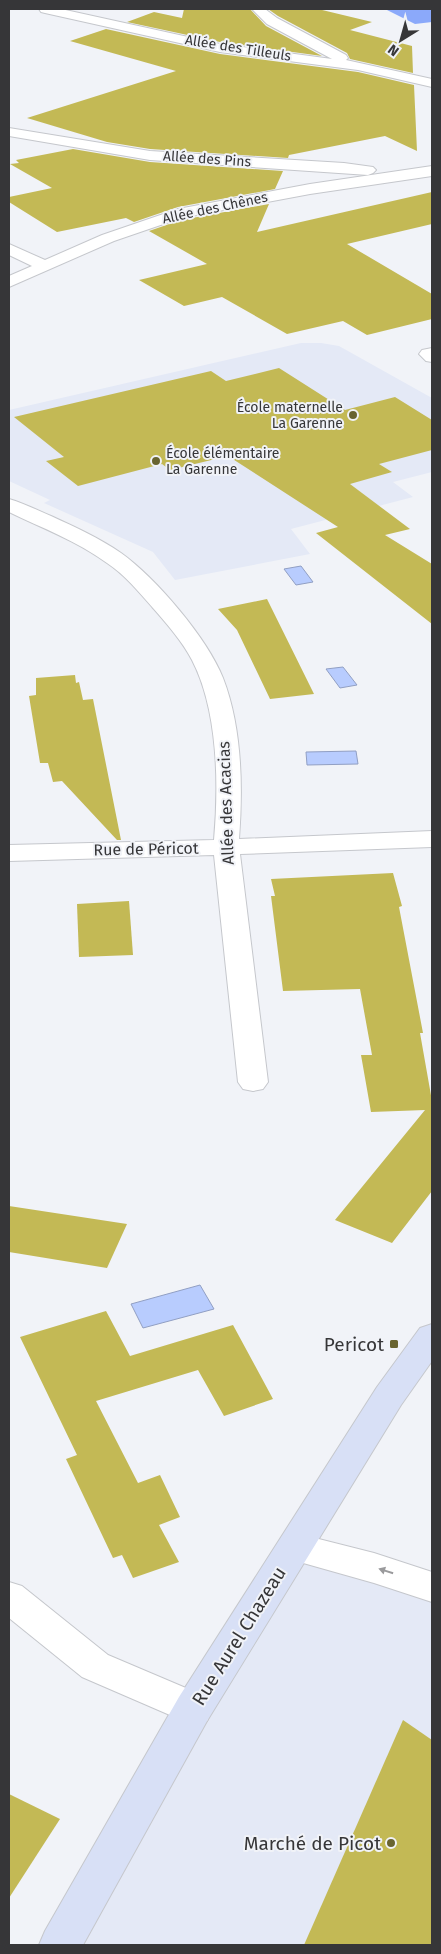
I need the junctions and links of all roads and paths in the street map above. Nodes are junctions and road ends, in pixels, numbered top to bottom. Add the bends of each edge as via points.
1 (45, 9) edge
2 (258, 9) edge
3 (358, 66) junction
4 (432, 83) edge
5 (9, 132) edge
6 (432, 170) edge
7 (407, 175) junction
8 (9, 249) edge
9 (45, 266) junction
10 (9, 282) edge
11 (432, 353) edge
12 (432, 357) edge
13 (9, 505) edge
14 (432, 839) edge
15 (226, 847) junction
16 (9, 853) edge
17 (252, 1082) dead end
18 (432, 1336) edge
19 (295, 1547) junction
20 (432, 1586) edge
21 (9, 1597) edge
22 (193, 1709) junction
23 (60, 1945) edge

1 - 3 street, Allée des Tilleuls via 220,48
2 - 3 street via 272,21
3 - 4 street, Allée des Tilleuls
5 - 7 street, Allée des Pins via 170,157 328,166
6 - 7 street, Allée des Chênes
7 - 9 street, Allée des Chênes via 178,214 108,238
8 - 9 street
9 - 10 street, Allée des Chênes
11 - 12 street via 428,354
13 - 15 street, Allée des Acacias via 115,559 145,586 192,641 205,662 222,711 229,817
14 - 15 street, Rue de Péricot
15 - 16 street, Rue de Péricot
15 - 17 street, Allée des Acacias
18 - 19 street, Rue Aurel Chazeau via 389,1396
20 -> 19 street
19 - 22 street, Rue Aurel Chazeau
21 - 22 street via 95,1666
22 - 23 street, Rue Aurel Chazeau

